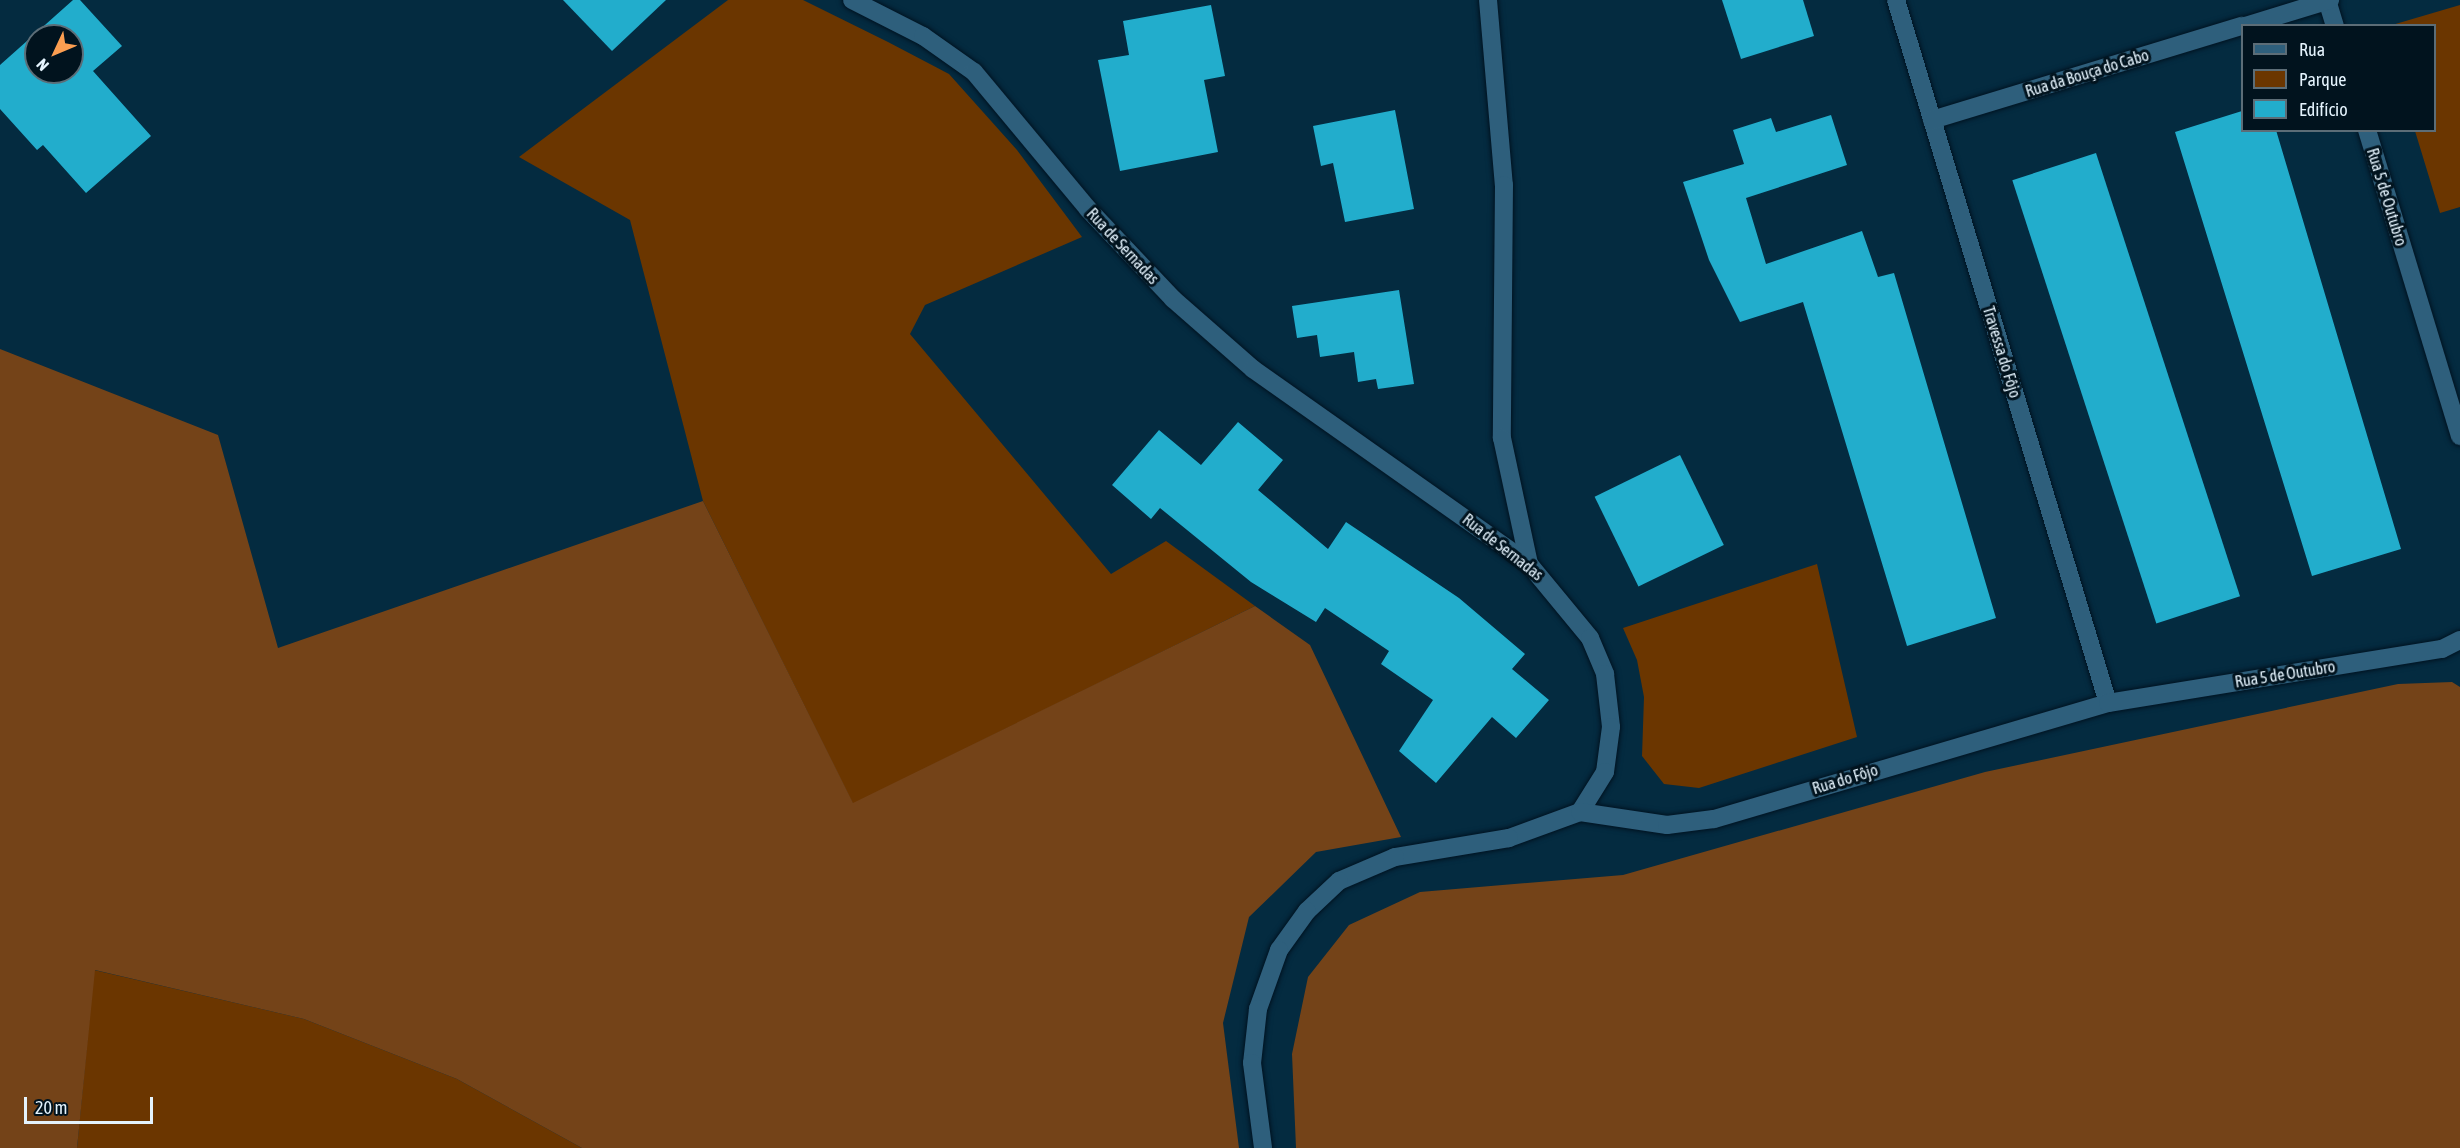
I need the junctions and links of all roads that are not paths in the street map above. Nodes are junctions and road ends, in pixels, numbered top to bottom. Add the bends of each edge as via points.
1 (852, 0) edge
2 (1488, 0) edge
3 (1896, 0) edge
4 (2328, 0) edge
5 (2250, 24) edge
6 (2334, 24) edge
7 (2241, 27) edge
8 (1932, 120) junction
9 (2368, 132) edge
10 (2460, 436) edge
11 (1529, 564) junction
12 (2460, 640) edge
13 (2108, 703) junction
14 (1580, 812) junction
15 (1263, 1148) edge

1 - 11 street, Rua de Sernadas via 923,36 974,72 1088,209 1173,300 1253,369
2 - 11 street via 1504,185 1502,438
3 - 8 street, Travessa do Fôjo
4 - 5 street, Rua da Bouça do Cabo
4 - 6 street
7 - 8 street, Rua da Bouça do Cabo
8 - 13 street, Travessa do Fôjo
9 - 10 street, Rua 5 de Outubro
11 - 14 street, Rua de Sernadas via 1590,638 1605,674 1611,727 1605,772
12 - 13 street, Rua 5 de Outubro via 2442,649
13 - 14 street, Rua do Fôjo via 1714,819 1667,825
14 - 15 street via 1509,838 1395,857 1340,881 1307,911 1279,950 1258,1009 1252,1063

